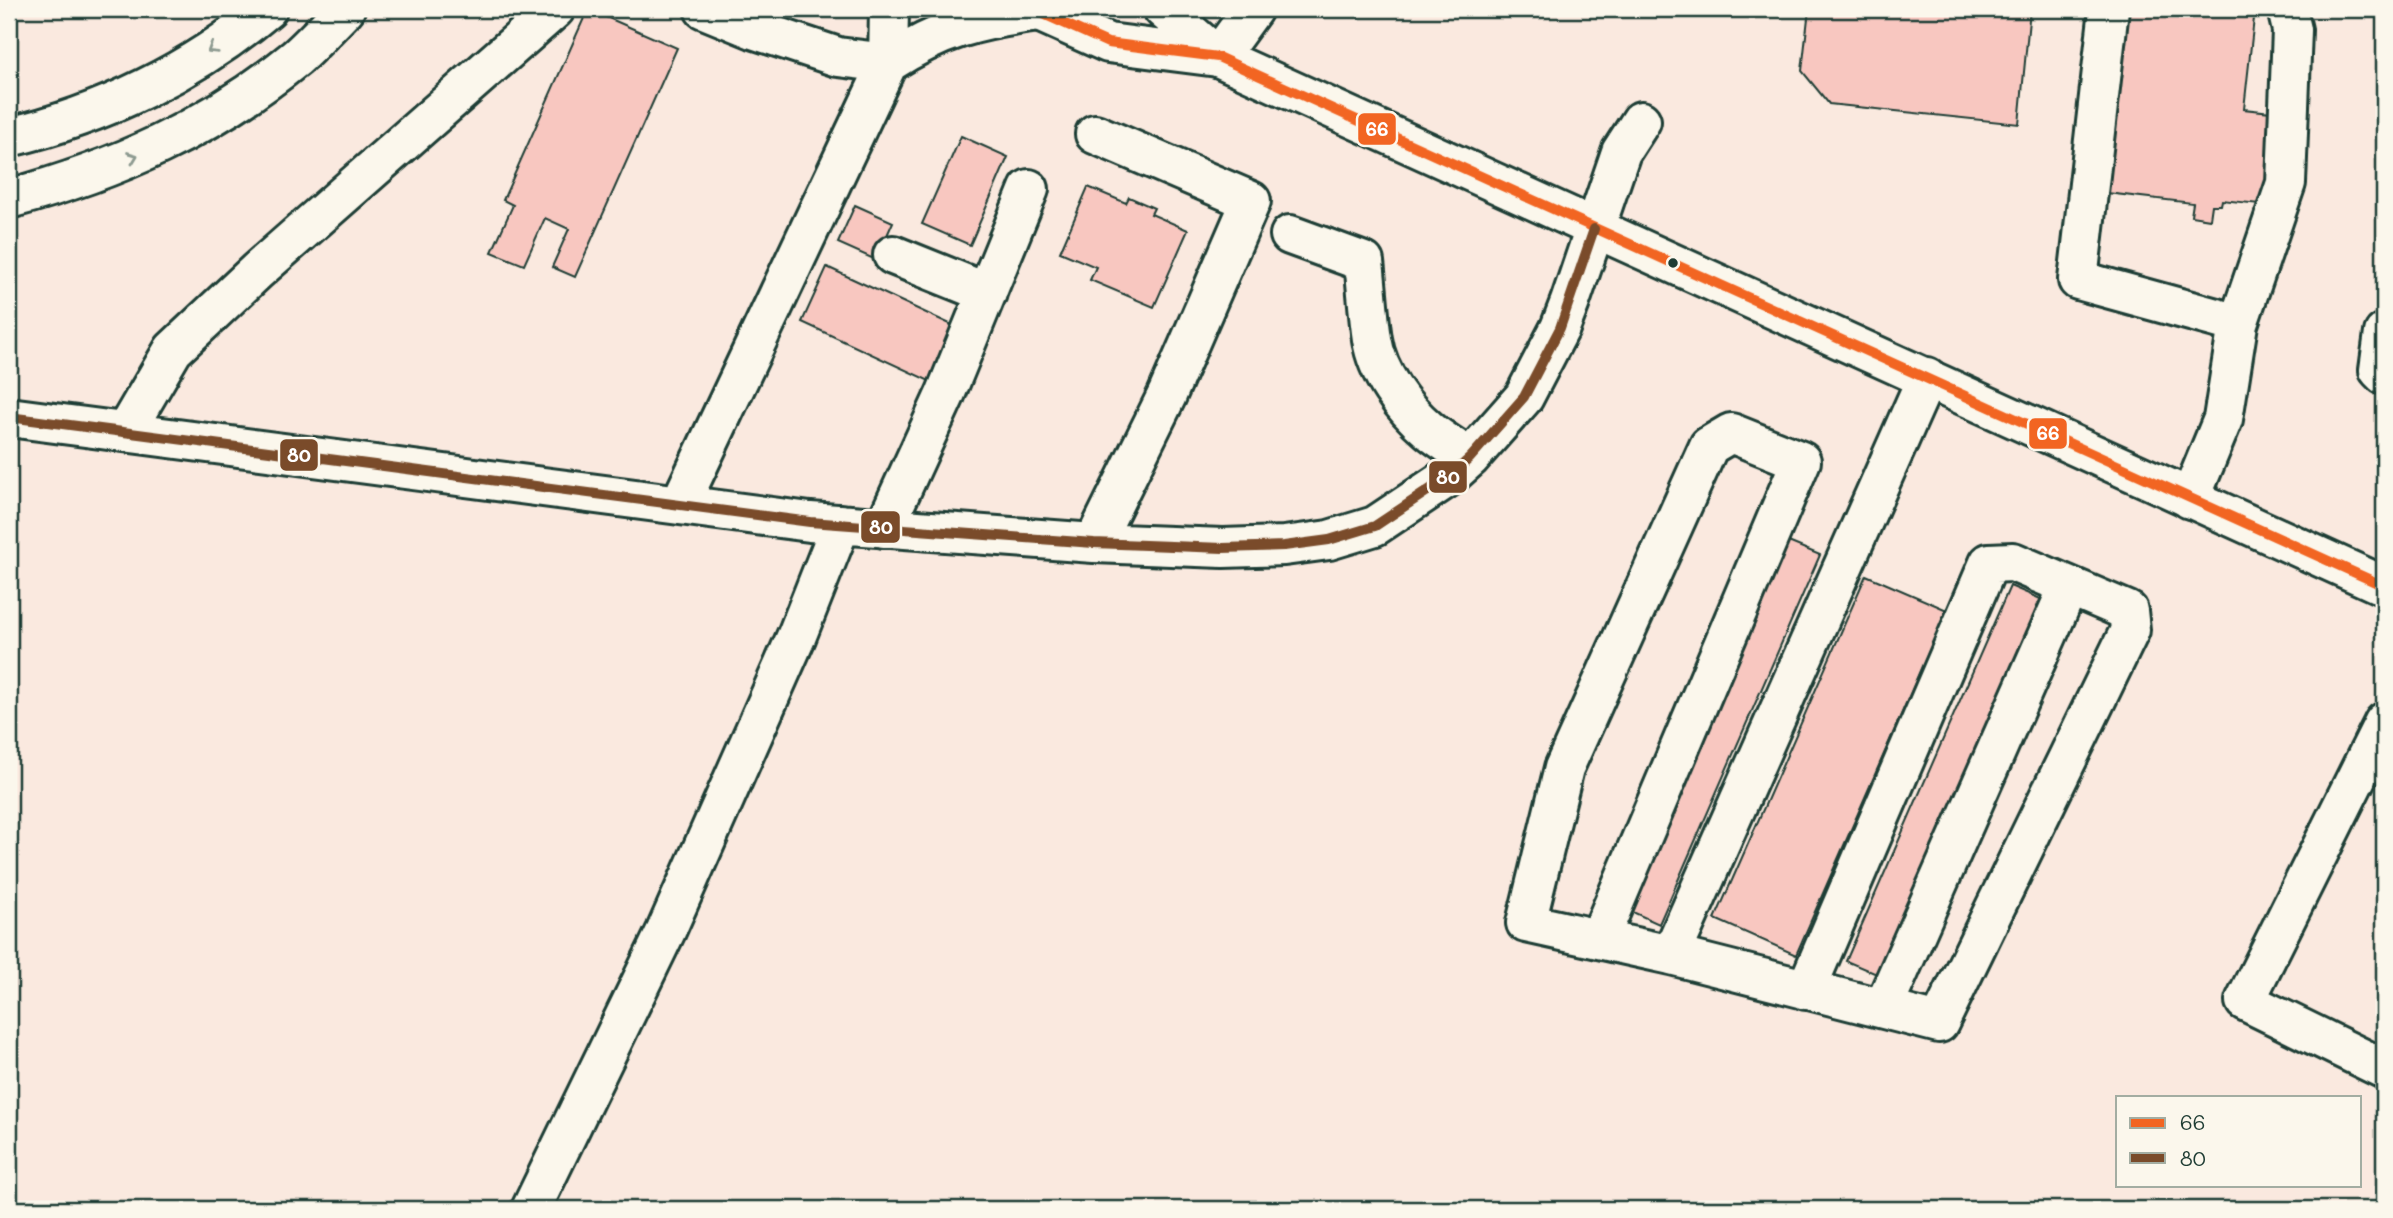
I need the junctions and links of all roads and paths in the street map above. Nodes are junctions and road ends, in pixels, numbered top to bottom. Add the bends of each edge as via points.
1 (267, 9) edge
2 (345, 9) edge
3 (555, 9) edge
4 (704, 9) edge
5 (889, 9) edge
6 (1163, 9) edge
7 (1253, 9) edge
8 (2109, 9) edge
9 (2287, 9) edge
10 (1035, 10) edge
11 (1218, 57) junction
12 (888, 63) junction
13 (1641, 121) dead end
14 (1095, 134) dead end
15 (9, 137) edge
16 (1029, 189) dead end
17 (9, 199) edge
18 (1594, 229) junction
19 (1290, 235) dead end
20 (892, 256) dead end
21 (987, 293) junction
22 (2238, 324) junction
23 (2384, 334) edge
24 (2384, 374) edge
25 (1927, 377) junction
26 (9, 417) edge
27 (125, 432) junction
28 (1470, 457) junction
29 (2190, 499) junction
30 (680, 504) junction
31 (841, 524) junction
32 (884, 528) junction
33 (1094, 543) junction
34 (2069, 586) junction
35 (2384, 586) edge
36 (2381, 738) edge
37 (1599, 939) junction
38 (1671, 956) junction
39 (1806, 990) junction
40 (1883, 1008) junction
41 (2384, 1069) edge
42 (531, 1209) edge

1 -> 15 main road via 237,34 169,76 52,127
17 -> 2 main road via 70,182 151,150 232,105 297,57
3 - 27 main road via 173,350
4 - 12 main road via 838,57
5 - 12 main road
6 - 11 main road
7 - 11 main road
8 - 22 main road via 2078,280
9 - 22 main road via 2292,30 2286,183
10 - 11 main road via 1108,43
10 - 12 main road via 957,27
11 - 18 main road
12 - 30 main road
13 - 18 main road via 1621,152
14 - 33 main road via 1251,201 1167,395
16 - 21 main road
18 - 25 main road
18 - 28 main road via 1560,328 1524,397
19 - 28 main road via 1364,262 1372,340 1388,380 1408,410 1430,431
20 - 21 main road
21 - 32 main road
22 - 29 main road via 2223,419
23 - 24 main road via 2379,370
25 - 29 main road
25 - 38 main road
26 - 27 main road
27 - 30 main road
28 - 33 main road via 1450,476 1375,526 1329,540 1229,548
29 - 35 main road
30 - 31 main road
31 - 32 main road
31 - 42 main road via 666,931
32 - 33 main road
34 - 39 main road via 2013,562 1989,563
34 - 40 main road
34 - 40 main road via 2128,611 2130,630 1939,1023
36 - 41 main road via 2245,1001
37 - 37 main road via 1526,923 1550,821 1564,768 1709,446 1731,433 1801,461
37 - 38 main road
38 - 39 main road
39 - 40 main road

